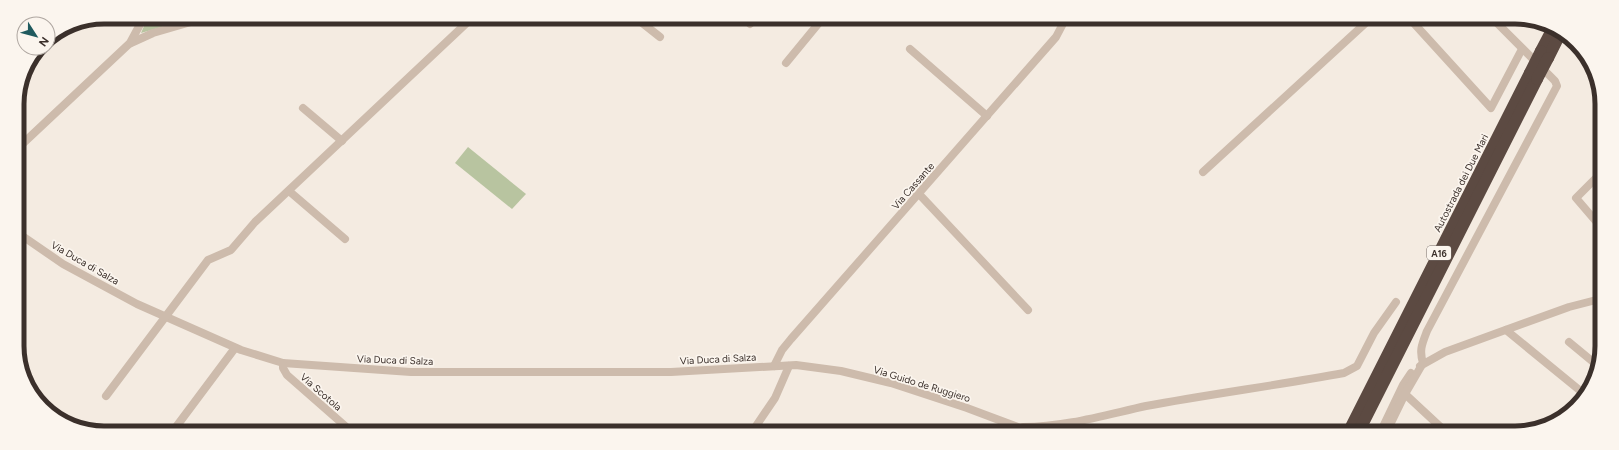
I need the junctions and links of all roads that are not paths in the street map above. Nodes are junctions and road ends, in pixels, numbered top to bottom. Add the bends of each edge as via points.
1 (140, 24) edge
2 (186, 24) edge
3 (465, 24) edge
4 (644, 24) edge
5 (818, 24) edge
6 (1063, 24) edge
7 (1363, 24) edge
8 (1414, 24) edge
9 (1497, 24) edge
10 (1551, 33) edge
11 (660, 37) dead end
12 (1558, 37) edge
13 (130, 43) junction
14 (910, 49) dead end
15 (1522, 49) junction
16 (1545, 54) junction
17 (786, 63) dead end
18 (1534, 76) junction
19 (303, 108) dead end
20 (987, 116) junction
21 (342, 140) junction
22 (24, 143) edge
23 (1203, 172) dead end
24 (1595, 179) edge
25 (289, 190) junction
26 (919, 194) junction
27 (1595, 220) edge
28 (24, 236) edge
29 (345, 240) dead end
30 (1595, 300) edge
31 (1396, 302) dead end
32 (1028, 310) dead end
33 (165, 317) junction
34 (1506, 330) junction
35 (1569, 342) dead end
36 (235, 348) junction
37 (1593, 362) edge
38 (283, 363) junction
39 (1423, 363) junction
40 (774, 366) junction
41 (788, 366) junction
42 (804, 366) joint
43 (1581, 391) edge
44 (1405, 394) junction
45 (106, 396) dead end
46 (1067, 424) joint
47 (177, 426) edge
48 (345, 426) edge
49 (756, 426) edge
50 (1014, 426) edge
51 (1050, 426) edge
52 (1352, 426) edge
53 (1361, 426) edge
54 (1383, 426) edge
55 (1389, 426) edge
56 (1439, 426) edge

1 - 13 street
2 - 13 street
3 - 21 street
4 - 11 street
5 - 17 street
6 - 20 street, Via Cassante via 1056,37
7 - 23 street
8 - 15 street via 1490,108
9 - 15 street
10 - 16 highway, Autostrada dei Due Mari / A16
12 - 16 highway, Autostrada dei Due Mari / A16
13 - 22 street
14 - 20 street
15 - 39 street via 1557,86 1427,332 1421,346
16 - 18 highway, Autostrada dei Due Mari / A16, bridge
18 - 52 highway, Autostrada dei Due Mari / A16
18 - 53 highway, Autostrada dei Due Mari / A16
19 - 21 street
20 - 26 street, Via Cassante
21 - 25 street
24 - 27 street via 1576,198
25 - 29 street
25 - 33 street via 255,222 231,250 208,260
26 - 32 street
26 - 40 street, Via Cassante via 791,338
28 - 33 street, Via Duca di Salza via 63,264
30 - 34 street
31 - 46 street via 1374,333 1356,366 1344,373 1147,406
33 - 36 street, Via Duca di Salza
33 - 45 street
34 - 39 street via 1445,352
34 - 43 street
35 - 37 street
36 - 38 street, Via Duca di Salza
36 - 47 street
38 - 40 street, Via Duca di Salza via 411,372 671,372
38 - 48 street, Via Scotola via 287,375
39 - 44 street
39 - 54 street via 1411,373 1403,385
40 - 41 street, Via Duca di Salza
41 - 42 street, Via Duca di Salza
41 - 49 street via 775,398
42 - 50 street, Via Guido de Ruggiero via 841,371 891,383
44 - 55 street
44 - 56 street
46 - 51 street

